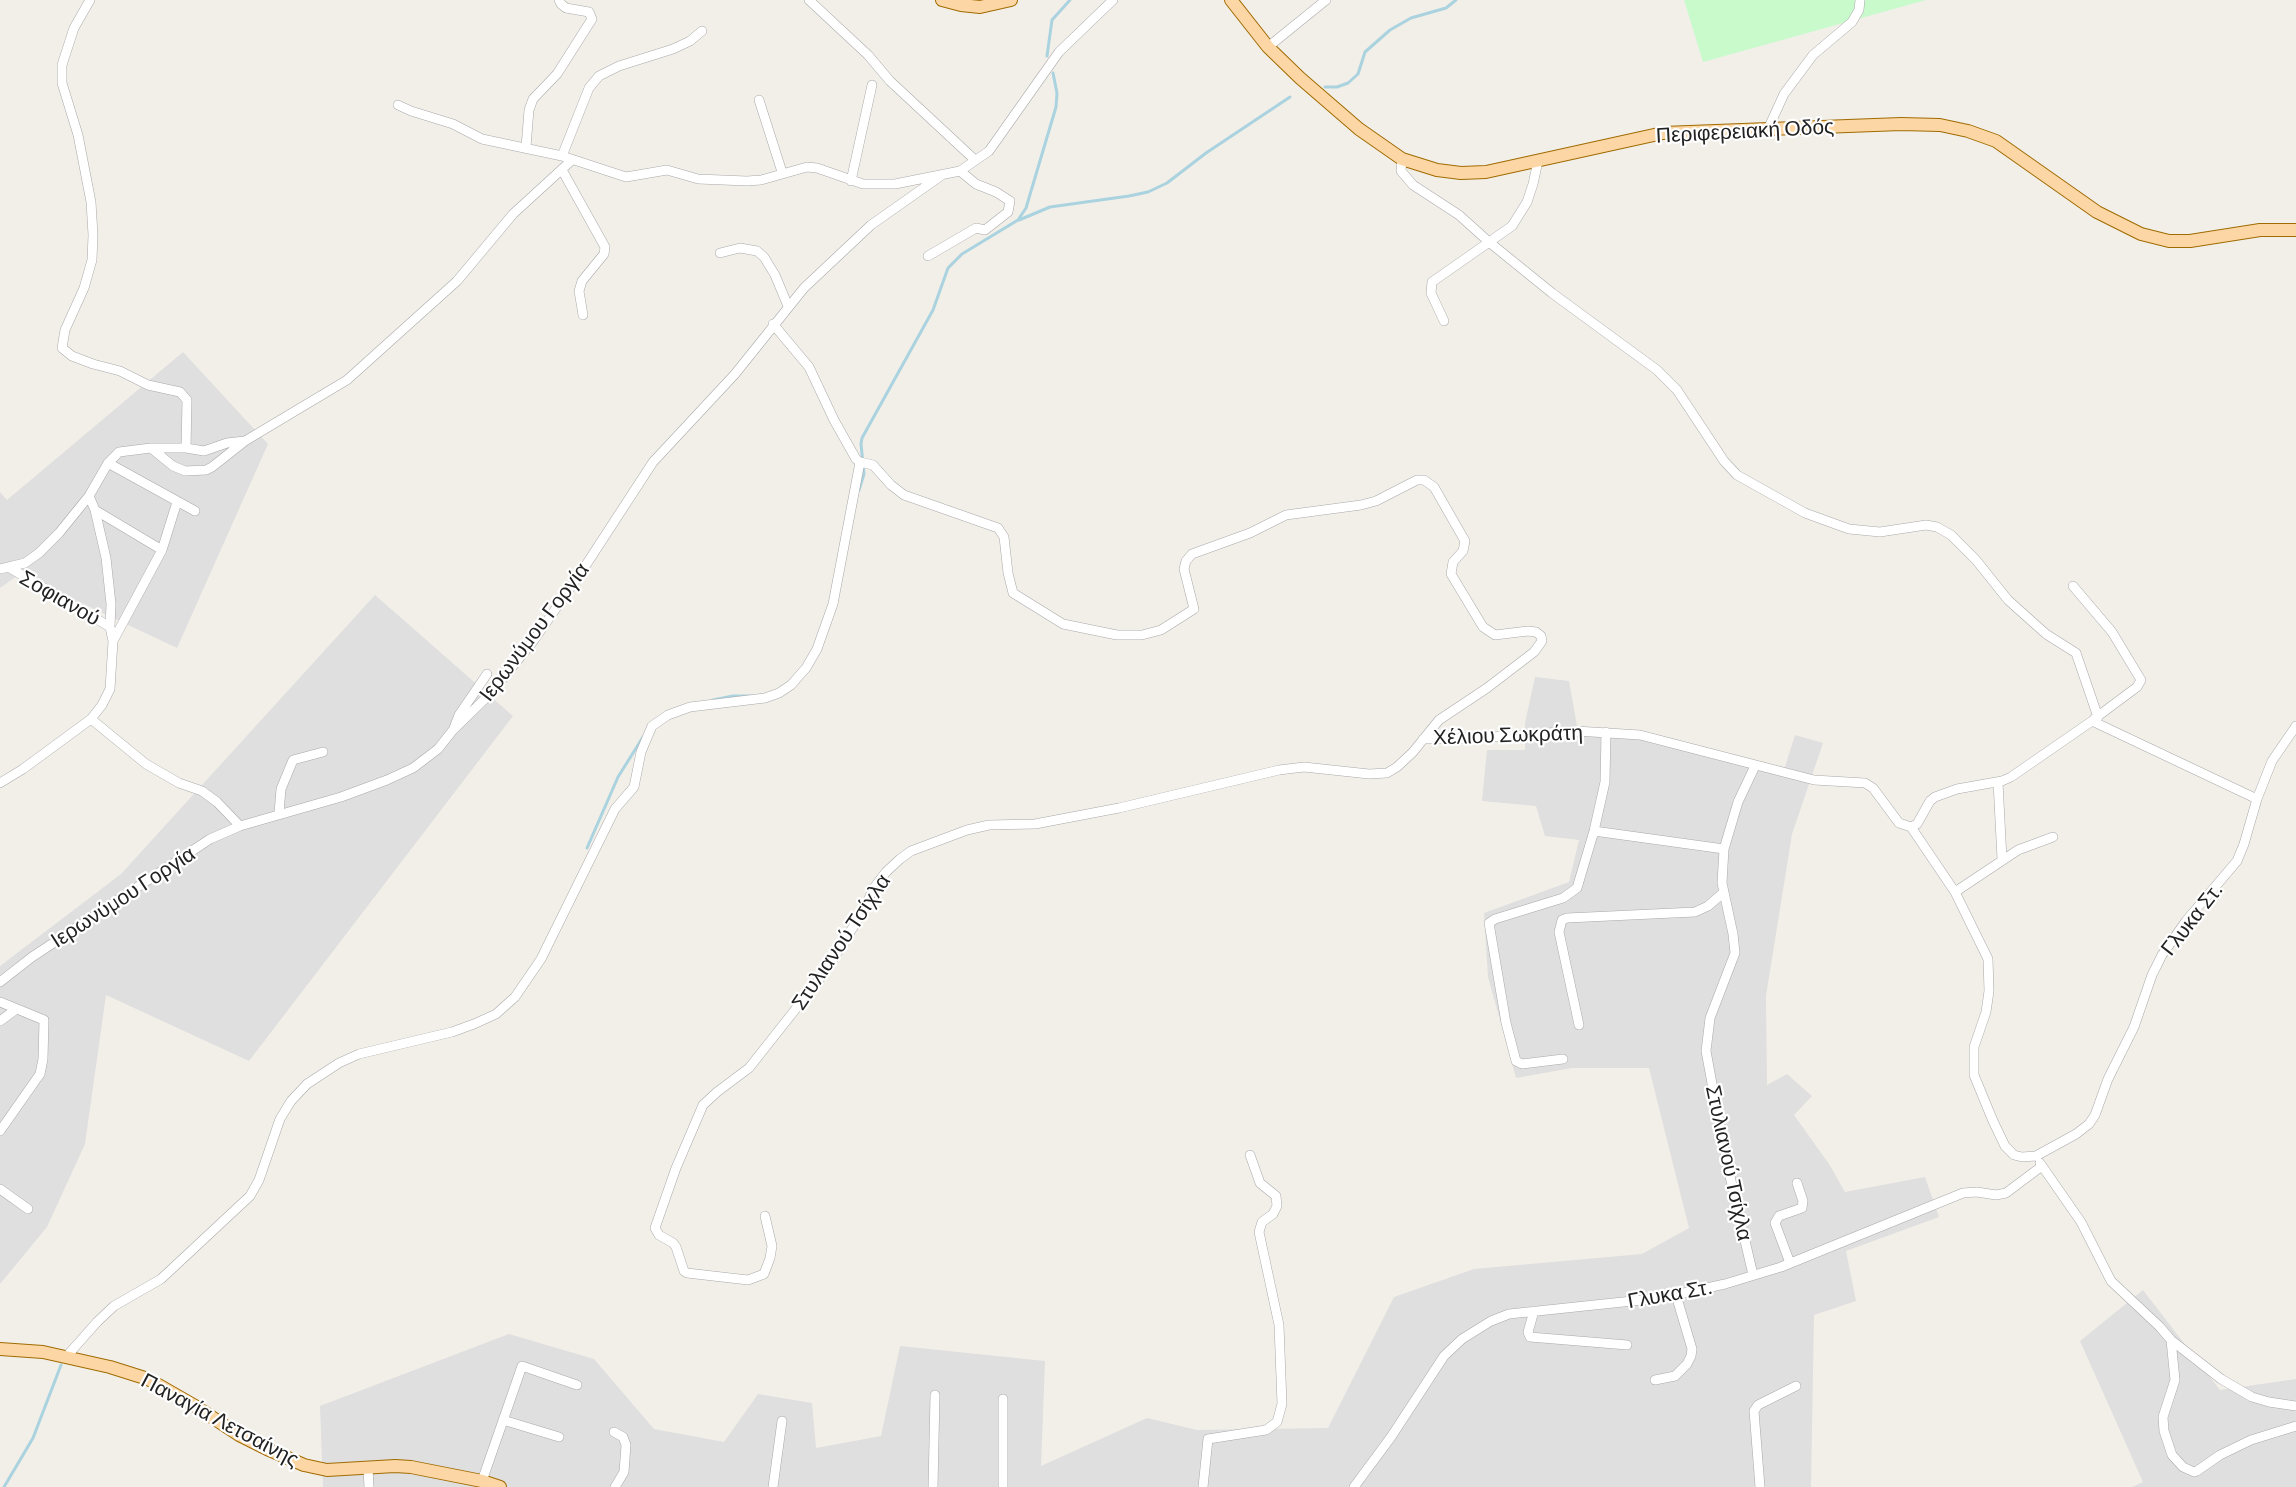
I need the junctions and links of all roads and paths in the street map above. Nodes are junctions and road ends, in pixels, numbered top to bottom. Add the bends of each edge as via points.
1 (90, 0) edge
2 (559, 0) edge
3 (808, 0) edge
4 (942, 0) edge
5 (1011, 0) edge
6 (1113, 0) edge
7 (1232, 0) edge
8 (1326, 0) edge
9 (1860, 0) edge
10 (702, 31) dead end
11 (1268, 47) junction
12 (872, 85) dead end
13 (759, 100) dead end
14 (398, 105) dead end
15 (1768, 129) junction
16 (526, 147) junction
17 (562, 156) junction
18 (1402, 159) junction
19 (572, 160) junction
20 (975, 160) junction
21 (1538, 161) junction
22 (562, 170) junction
23 (960, 171) junction
24 (782, 172) junction
25 (942, 175) junction
26 (851, 181) junction
27 (2296, 230) edge
28 (1489, 242) junction
29 (720, 253) dead end
30 (928, 256) dead end
31 (788, 306) junction
32 (583, 315) dead end
33 (1444, 321) dead end
34 (773, 324) junction
35 (245, 441) junction
36 (151, 448) junction
37 (186, 448) junction
38 (108, 463) junction
39 (865, 463) junction
40 (89, 496) junction
41 (177, 502) junction
42 (95, 510) junction
43 (195, 511) dead end
44 (162, 550) junction
45 (5, 569) edge
46 (2073, 586) dead end
47 (110, 627) junction
48 (113, 641) junction
49 (487, 674) dead end
50 (91, 719) junction
51 (2095, 719) junction
52 (2296, 726) edge
53 (453, 730) junction
54 (1606, 732) junction
55 (1423, 740) junction
56 (323, 752) dead end
57 (1755, 766) junction
58 (1998, 782) junction
59 (0, 783) edge
60 (2257, 799) junction
61 (279, 813) junction
62 (240, 826) junction
63 (1911, 827) junction
64 (1594, 831) junction
65 (2053, 837) dead end
66 (1724, 849) junction
67 (2002, 859) junction
68 (1955, 892) junction
69 (1723, 893) junction
70 (0, 982) edge
71 (0, 1002) edge
72 (15, 1010) junction
73 (0, 1021) edge
74 (1579, 1025) dead end
75 (1563, 1059) dead end
76 (0, 1131) edge
77 (1250, 1155) dead end
78 (2036, 1156) junction
79 (2042, 1166) junction
80 (1797, 1183) dead end
81 (0, 1189) edge
82 (28, 1209) dead end
83 (765, 1216) dead end
84 (1790, 1263) junction
85 (1753, 1275) junction
86 (1677, 1295) junction
87 (1534, 1311) junction
88 (2171, 1340) junction
89 (1628, 1345) dead end
90 (0, 1349) edge
91 (66, 1357) junction
92 (1656, 1380) dead end
93 (577, 1385) dead end
94 (1796, 1386) dead end
95 (935, 1395) dead end
96 (1003, 1399) dead end
97 (2296, 1406) edge
98 (503, 1420) junction
99 (782, 1420) dead end
100 (2296, 1426) edge
101 (614, 1431) dead end
102 (560, 1437) dead end
103 (368, 1468) junction
104 (482, 1481) junction
105 (774, 1484) edge
106 (369, 1487) edge
107 (500, 1487) edge
108 (615, 1487) edge
109 (933, 1487) edge
110 (1003, 1487) edge
111 (1203, 1487) edge
112 (1354, 1487) edge
113 (1760, 1487) edge

1 - 37 street via 74,28 62,65 62,83 78,135 86,180 92,260 62,348 72,356 120,371 148,385 180,392 187,400
2 - 16 street via 566,8 589,12 592,19 557,74 533,99
3 - 20 street
4 - 5 main road via 980,7
6 - 20 street via 1059,52 1001,137 989,152
7 - 11 main road, Περιφερειακή Οδός
8 - 11 street
9 - 15 street via 1852,22 1813,55 1784,94
10 - 17 street via 673,49 599,76 589,88
11 - 18 main road, Περιφερειακή Οδός via 1359,129
12 - 26 street
13 - 24 street
14 - 16 street via 453,124 482,139
15 - 21 main road, Περιφερειακή Οδός via 1663,133
15 - 27 main road, Περιφερειακή Οδός via 1940,125 2005,145 2070,194 2141,234 2190,241 2260,230
16 - 17 street
17 - 19 street
18 - 21 main road, Περιφερειακή Οδός via 1426,168 1461,173
18 - 28 street via 1401,171 1413,185 1459,215
19 - 22 street
19 - 24 street via 626,177 667,170 698,179 747,181
20 - 23 street
21 - 28 street via 1520,215 1512,226
22 - 32 street via 605,247 604,255 582,281 579,291
22 - 35 street via 513,214 457,281 347,380
23 - 25 street
23 - 30 street via 1010,201 1008,212 986,230 976,228
24 - 26 street via 817,168
25 - 26 street via 885,186
25 - 31 street, Ιερωνύμου Γοργία via 871,225
28 - 33 street via 1432,282 1431,293
28 - 51 street via 1657,370 1677,390 1737,475 1805,513 1849,529 1880,532 1926,525 1945,531 2038,628 2074,650
29 - 31 street via 740,248 757,251 775,275
31 - 34 street, Ιερωνύμου Γοργία
34 - 39 street via 809,367 834,420
34 - 53 street, Ιερωνύμου Γοργία via 735,374 653,462 534,640 491,693
35 - 36 street via 212,467 193,472 173,466
35 - 37 street via 204,452
36 - 37 street
36 - 38 street via 119,452
38 - 40 street
38 - 41 street
39 - 55 street, Χέλιου Σωκράτη via 904,495 998,528 1005,537 1010,584 1017,596 1063,624 1117,635 1154,632 1193,610 1184,565 1197,552 1286,515 1361,506 1424,480 1434,487 1466,541 1453,562 1452,578 1483,627 1495,635 1532,631 1542,641 1534,652 1439,720
39 - 91 street via 833,604 806,668 779,693 690,707 652,726 641,752 634,787 615,809 541,960 515,997 496,1014 474,1024 359,1054 307,1084 287,1107 250,1196 167,1273 114,1306
40 - 42 street
40 - 45 street via 39,553 25,563
41 - 43 street
41 - 44 street
42 - 44 street
42 - 47 street via 106,558
44 - 48 street
45 - 47 street, Σοφιανού
46 - 51 street via 2112,632 2141,680
47 - 48 street
48 - 50 street via 110,689
49 - 53 street
50 - 59 street
50 - 62 street via 146,764 178,783 202,790
51 - 58 street
51 - 60 street
52 - 60 street, Γλυκα Στ. via 2272,761
53 - 61 street, Ιερωνύμου Γοργία via 438,748 395,777 341,797
54 - 55 street, Χέλιου Σωκράτη
54 - 57 street, Χέλιου Σωκράτη via 1640,735
54 - 64 street via 1606,776
55 - 83 street, Στυλιανού Τσίχλα via 1397,767 1382,774 1304,767 1279,770 1046,822 989,825 911,851 873,889 825,972 749,1068 704,1105 675,1168 655,1228 676,1247 687,1273 748,1280 764,1274 770,1258 772,1246
56 - 61 street via 293,760 281,789
57 - 63 street, Χέλιου Σωκράτη via 1814,780 1865,783 1899,823
57 - 66 street, Στυλιανού Τσίχλα via 1738,802
58 - 63 street via 1942,793 1932,799
58 - 67 street
60 - 78 street, Γλυκα Στ. via 2237,861 2162,955 2095,1115 2085,1128
61 - 62 street, Ιερωνύμου Γοργία
62 - 70 street, Ιερωνύμου Γοργία via 210,839
63 - 68 street, Χέλιου Σωκράτη
64 - 66 street
64 - 75 street via 1573,893 1489,923 1515,1060 1522,1064
65 - 67 street
66 - 69 street, Στυλιανού Τσίχλα
67 - 68 street
68 - 78 street, Χέλιου Σωκράτη via 1986,954 1989,969 1986,1012 1974,1047 1974,1075 2005,1146 2014,1155
69 - 74 street via 1695,912 1562,920 1559,932
69 - 85 street, Στυλιανού Τσίχλα via 1735,953 1710,1018 1706,1051
71 - 72 street
72 - 73 street
72 - 76 street via 44,1020 44,1059 40,1074
77 - 111 street via 1260,1183 1276,1196 1277,1206 1262,1222 1260,1232 1279,1325 1282,1408 1277,1422 1266,1430 1208,1439
78 - 79 street
79 - 84 street, Γλυκα Στ. via 2006,1193 1963,1193
79 - 88 street via 2081,1222 2111,1281
80 - 84 street via 1802,1208 1779,1216 1775,1223
81 - 82 street
84 - 85 street, Γλυκα Στ.
85 - 86 street, Γλυκα Στ.
86 - 87 street, Γλυκα Στ.
86 - 92 street via 1691,1356 1675,1376
87 - 89 street via 1530,1337
87 - 112 street, Γλυκα Στ. via 1491,1321 1449,1350
88 - 97 street via 2221,1379 2252,1396
88 - 100 street via 2175,1380 2163,1417 2164,1431 2172,1455 2183,1467 2197,1471 2251,1440
90 - 91 main road, Παναγία Λετσαίνης
91 - 103 main road, Παναγία Λετσαίνης via 148,1379 239,1435 296,1462 327,1470
93 - 98 street via 522,1366
94 - 113 street via 1758,1405 1754,1411
95 - 109 street
96 - 110 street
98 - 102 street
98 - 104 street
99 - 105 street
101 - 108 street via 625,1439 626,1445 624,1472
103 - 104 main road, Παναγία Λετσαίνης via 411,1467
103 - 106 street
104 - 107 main road, Παναγία Λετσαίνης

